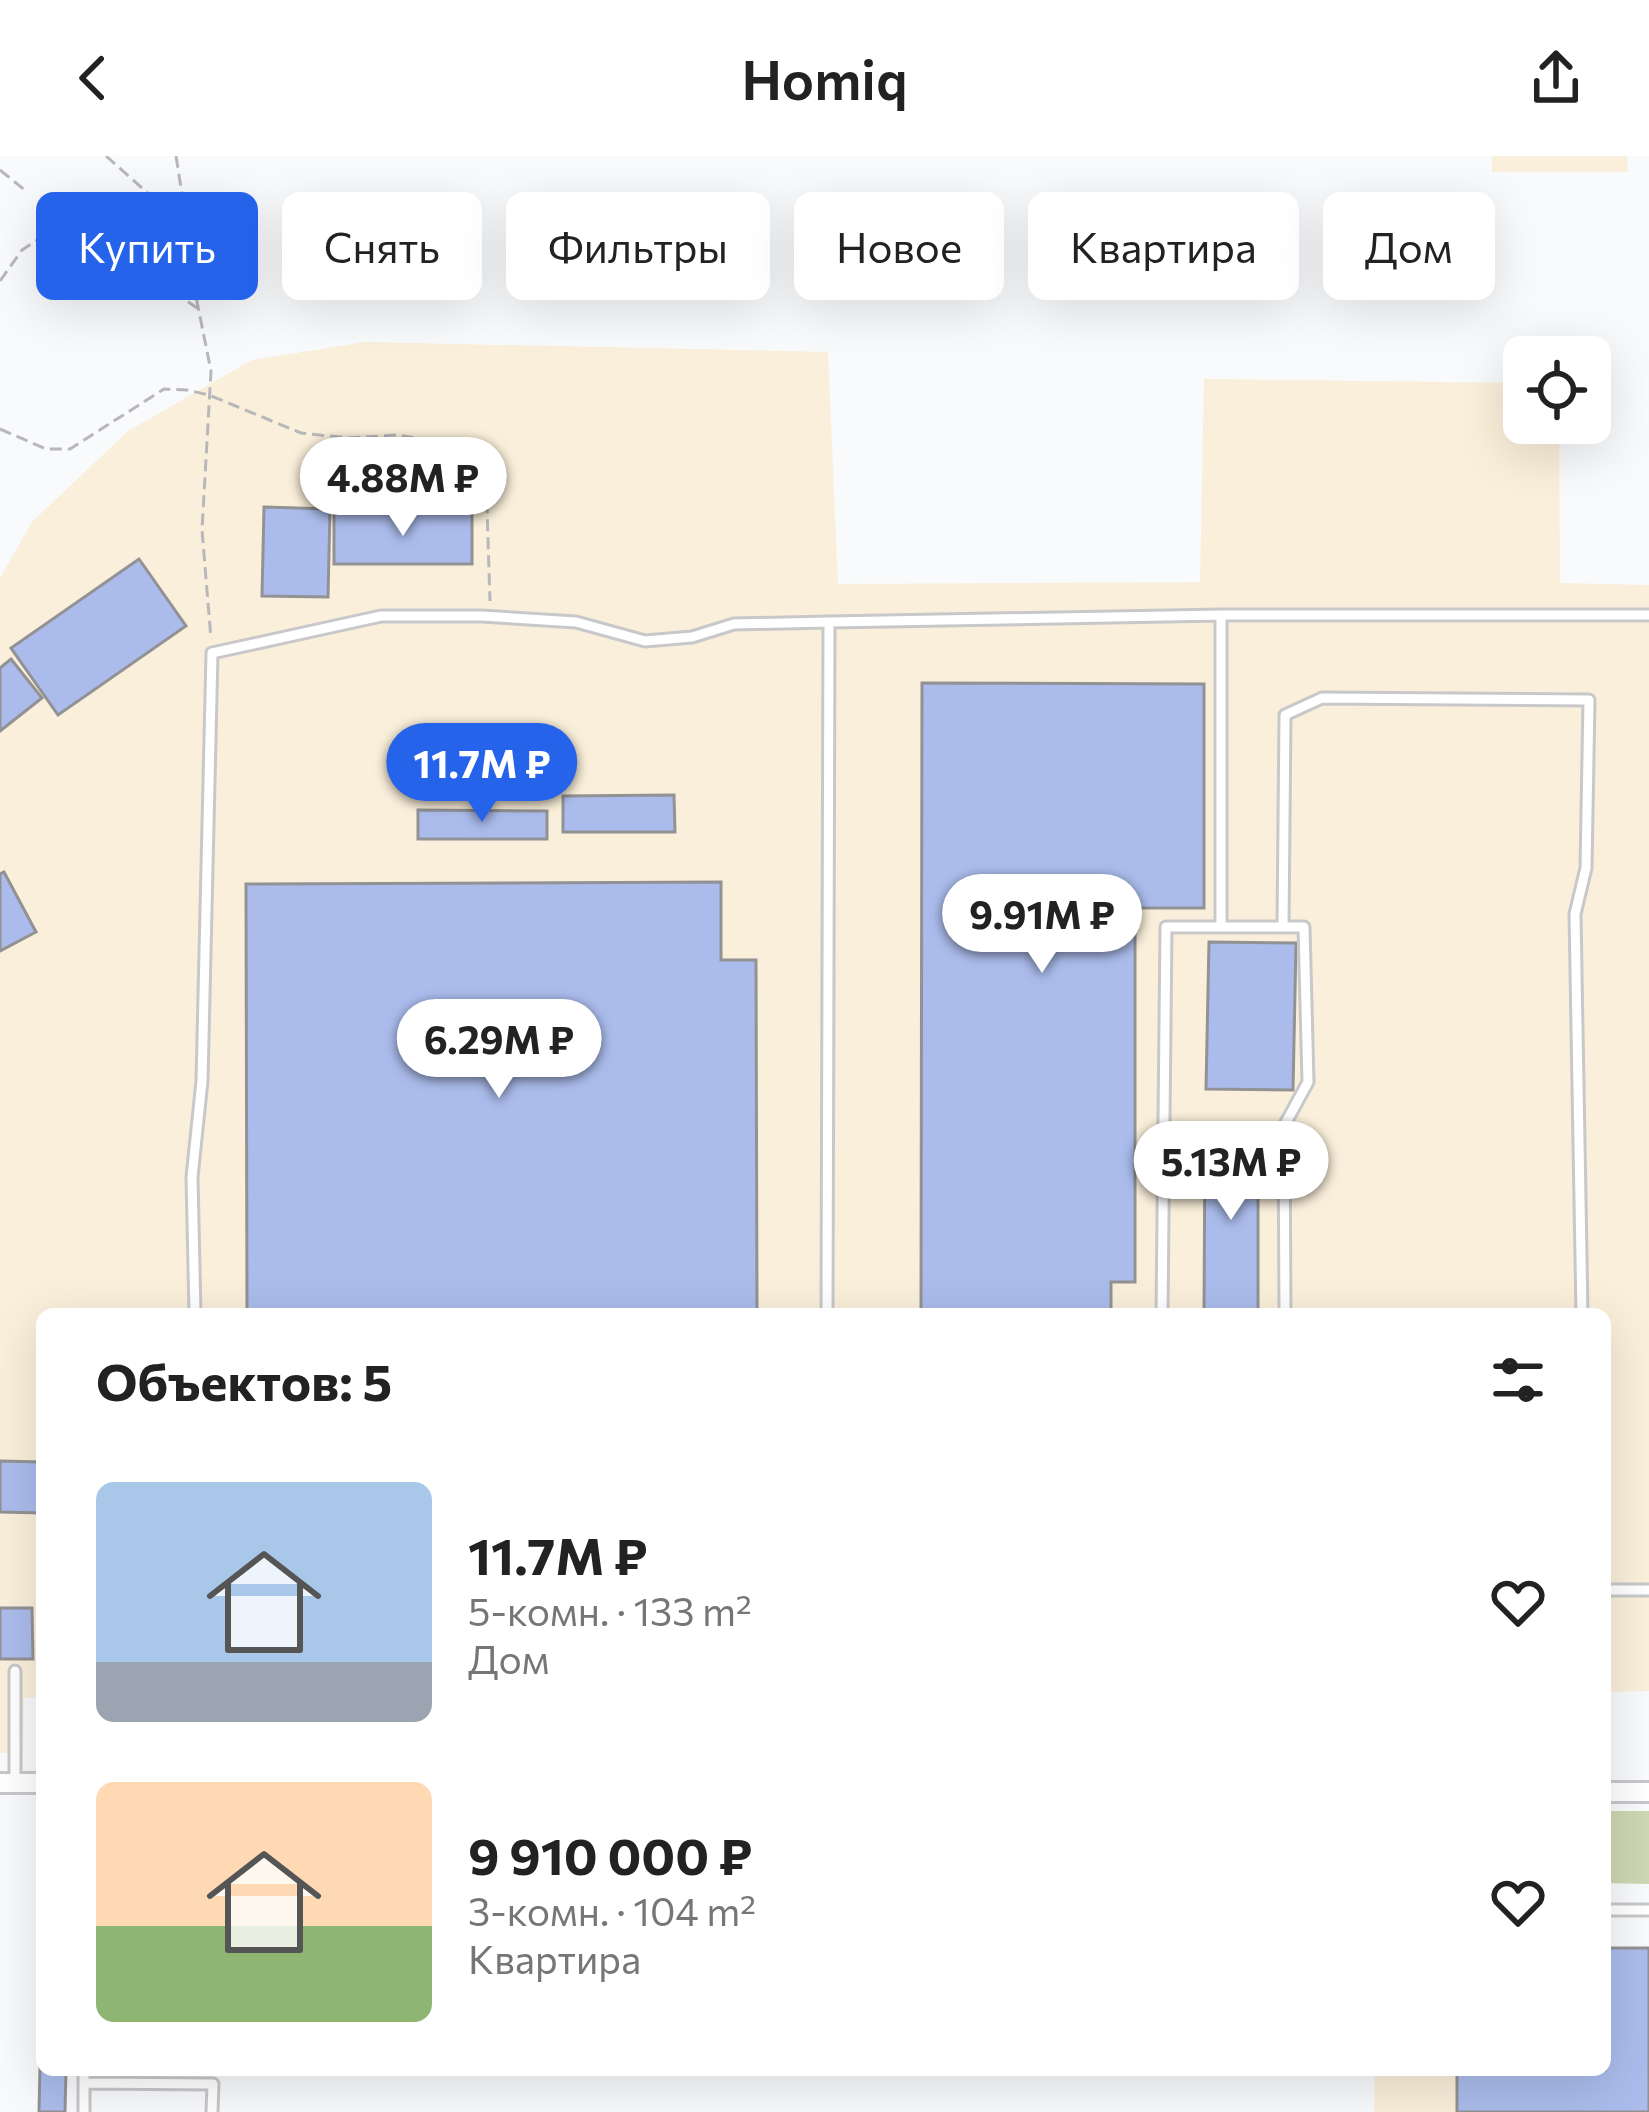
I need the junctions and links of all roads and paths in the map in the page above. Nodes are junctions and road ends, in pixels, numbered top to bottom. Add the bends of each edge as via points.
1 (106, 156) edge
2 (176, 156) edge
3 (0, 170) edge
4 (26, 191) dead end
5 (146, 192) edge
6 (182, 192) edge
7 (0, 280) edge
8 (197, 300) edge
9 (198, 310) junction
10 (209, 395) junction
11 (0, 429) edge
12 (1221, 615) junction
13 (1649, 615) edge
14 (490, 616) junction
15 (830, 622) junction
16 (212, 653) junction
17 (1221, 927) junction
18 (1283, 927) junction
19 (195, 1308) edge
20 (827, 1308) edge
21 (1162, 1308) edge
22 (1285, 1308) edge
23 (1582, 1308) edge
24 (1611, 1590) edge
25 (1649, 1590) edge
26 (15, 1671) dead end
27 (7, 1783) edge
28 (1611, 1792) edge
29 (1649, 1792) edge
30 (1611, 1910) edge
31 (1649, 1910) edge
32 (84, 2076) edge
33 (84, 2083) junction
34 (84, 2112) edge
35 (212, 2112) edge

1 - 5 path
2 - 6 path
3 - 4 path
7 - 9 path via 22,250 56,228 83,228
8 - 9 path
9 - 10 path
10 - 11 path via 164,389 70,449 46,449
10 - 14 path via 301,433 398,436 479,457
10 - 16 path via 202,530
12 - 13 lane
12 - 15 lane
12 - 17 lane
14 - 15 lane via 576,622 645,641 734,624
14 - 16 lane via 381,616
15 - 20 lane
16 - 19 lane via 202,1081 192,1177
17 - 18 lane
17 - 21 lane via 1166,927
18 - 22 lane via 1304,927 1308,1082 1284,1126
18 - 23 lane via 1285,716 1322,698 1589,700 1586,868 1575,914
24 - 25 lane
26 - 27 lane
28 - 29 street
30 - 31 lane
32 - 33 lane
33 - 34 lane
33 - 35 lane via 213,2084

